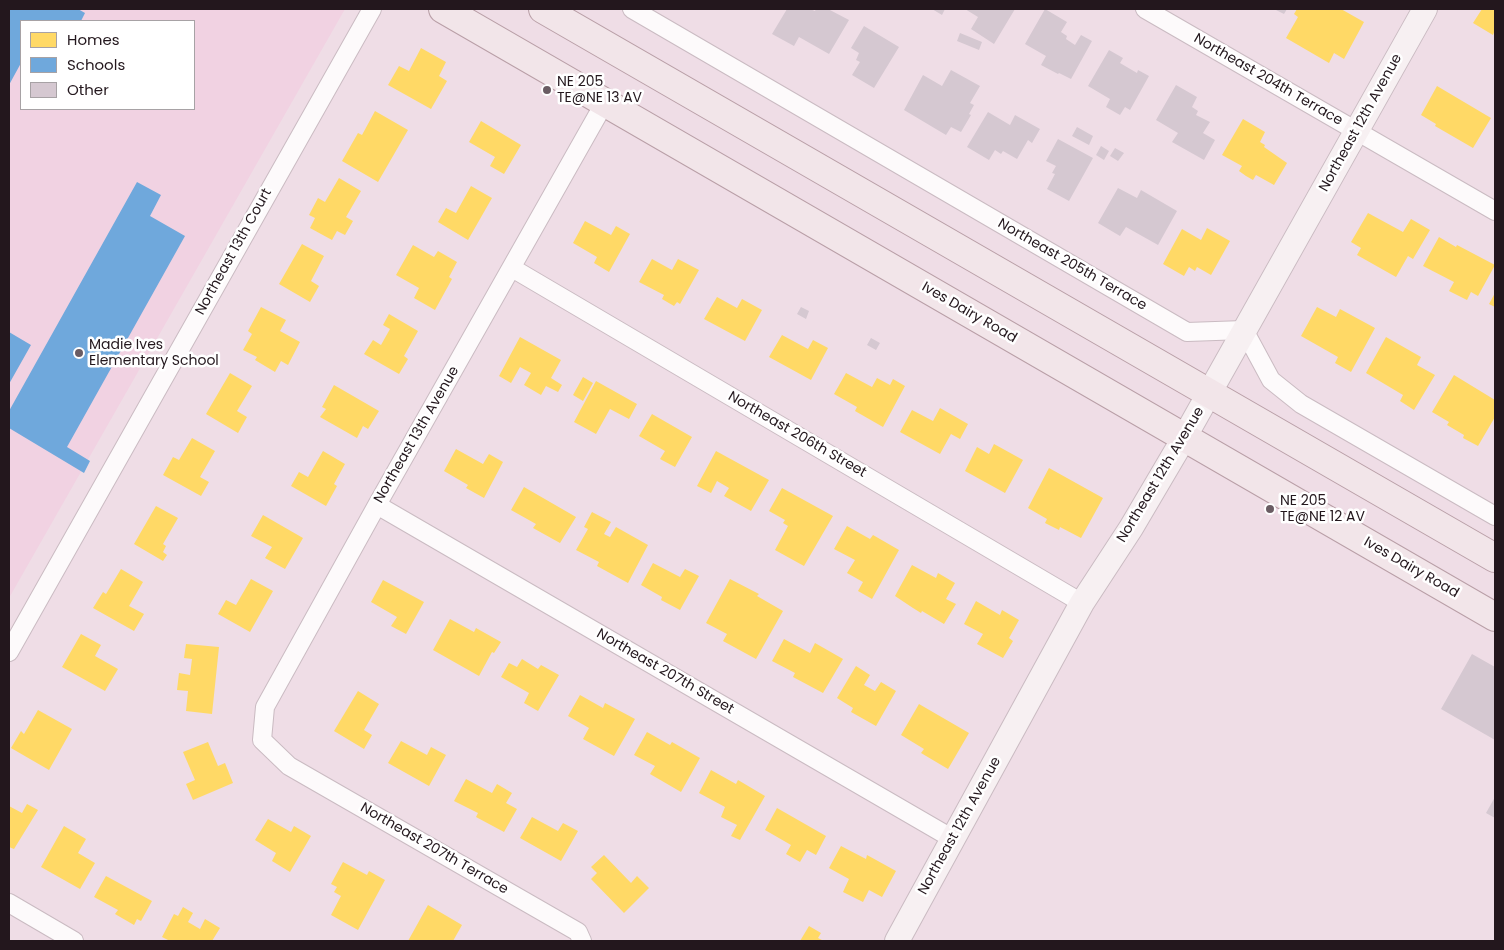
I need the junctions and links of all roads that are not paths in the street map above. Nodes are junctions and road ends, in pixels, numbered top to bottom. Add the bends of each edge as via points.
1 (372, 9) edge
2 (443, 9) edge
3 (542, 9) edge
4 (632, 9) edge
5 (1145, 9) edge
6 (1425, 9) edge
7 (658, 15) edge
8 (605, 102) junction
9 (1356, 131) junction
10 (1495, 211) edge
11 (512, 268) junction
12 (1244, 330) junction
13 (1209, 394) junction
14 (1184, 438) junction
15 (377, 505) junction
16 (1495, 516) edge
17 (1495, 558) edge
18 (1082, 603) junction
19 (1495, 617) edge
20 (9, 652) edge
21 (289, 766) joint
22 (953, 839) junction
23 (9, 903) edge
24 (580, 937) edge
25 (74, 941) edge
26 (897, 941) edge

1 - 20 street, Northeast 13th Court
2 - 8 main road, Ives Dairy Road
3 - 13 main road
4 - 7 street, Northeast 205th Terrace
5 - 9 street, Northeast 204th Terrace
6 - 9 street, Northeast 12th Avenue
7 - 12 street, Northeast 205th Terrace via 1187,332
8 - 11 street, Northeast 13th Avenue
8 - 14 main road, Ives Dairy Road
9 - 10 street, Northeast 204th Terrace
9 - 12 street, Northeast 12th Avenue
11 - 15 street, Northeast 13th Avenue
11 - 18 street, Northeast 206th Street
12 - 13 street, Northeast 12th Avenue
12 - 16 street via 1271,380 1301,404
13 - 14 street, Northeast 12th Avenue
13 - 17 main road
14 - 18 street, Northeast 12th Avenue
14 - 19 main road, Ives Dairy Road
15 - 21 street, Northeast 13th Avenue via 265,707 262,740
15 - 22 street, Northeast 207th Street
18 - 22 street, Northeast 12th Avenue
21 - 24 street, Northeast 207th Terrace
22 - 26 street, Northeast 12th Avenue
23 - 25 street

